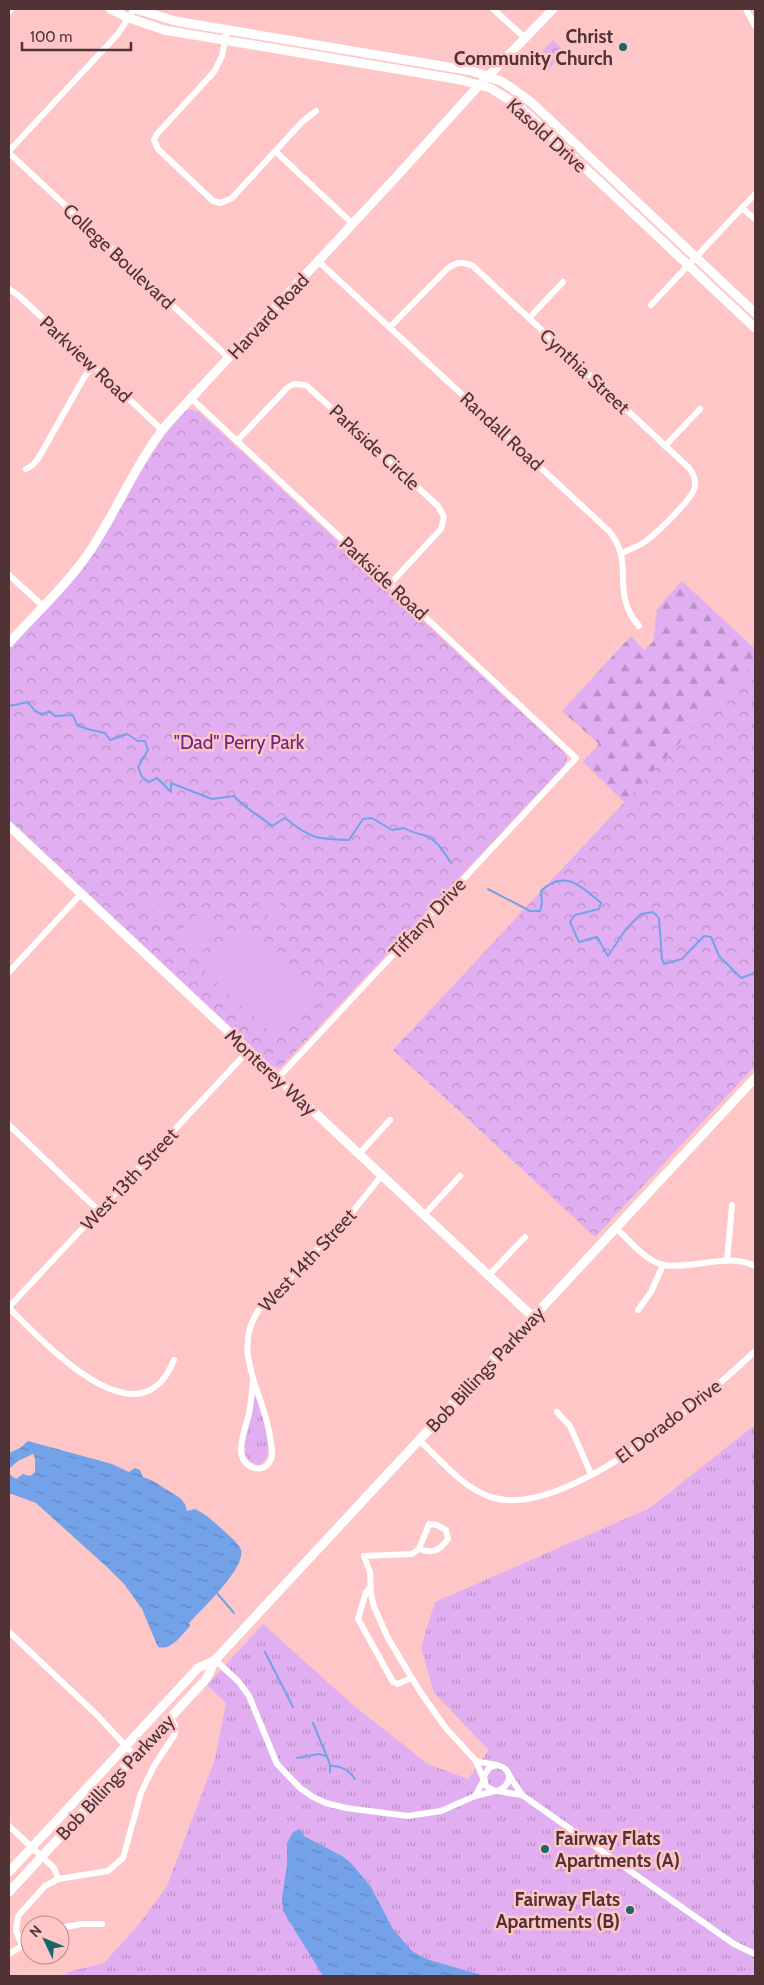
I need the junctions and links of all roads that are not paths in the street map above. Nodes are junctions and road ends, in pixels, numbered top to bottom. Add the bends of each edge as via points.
1 (11, 9) edge
2 (110, 9) edge
3 (135, 9) edge
4 (493, 9) edge
5 (553, 9) edge
6 (746, 9) edge
7 (9, 12) edge
8 (129, 18) junction
9 (755, 26) edge
10 (227, 30) junction
11 (525, 38) junction
12 (225, 41) junction
13 (490, 76) junction
14 (480, 85) junction
15 (316, 111) dead end
16 (275, 151) junction
17 (9, 152) edge
18 (755, 194) edge
19 (742, 208) junction
20 (755, 219) edge
21 (353, 224) junction
22 (696, 257) junction
23 (318, 261) junction
24 (689, 265) junction
25 (563, 282) dead end
26 (9, 289) edge
27 (651, 305) dead end
28 (755, 313) edge
29 (529, 318) junction
30 (390, 327) junction
31 (755, 328) edge
32 (229, 358) junction
33 (94, 366) junction
34 (191, 398) junction
35 (700, 409) dead end
36 (162, 430) junction
37 (237, 441) junction
38 (665, 446) junction
39 (26, 469) dead end
40 (622, 553) junction
41 (9, 575) edge
42 (390, 584) junction
43 (43, 606) junction
44 (639, 626) dead end
45 (9, 643) edge
46 (576, 758) joint
47 (9, 826) edge
48 (82, 894) junction
49 (9, 972) edge
50 (248, 1051) junction
51 (278, 1078) junction
52 (755, 1078) edge
53 (390, 1120) dead end
54 (9, 1125) edge
55 (359, 1154) junction
56 (382, 1175) junction
57 (460, 1176) dead end
58 (732, 1205) dead end
59 (100, 1211) junction
60 (424, 1215) junction
61 (616, 1228) junction
62 (525, 1237) dead end
63 (727, 1261) junction
64 (663, 1265) junction
65 (755, 1266) edge
66 (488, 1275) junction
67 (9, 1308) edge
68 (638, 1310) dead end
69 (533, 1317) junction
70 (755, 1351) edge
71 (174, 1360) dead end
72 (253, 1380) junction
73 (557, 1412) dead end
74 (419, 1440) junction
75 (591, 1474) junction
76 (419, 1549) junction
77 (370, 1588) junction
78 (9, 1632) edge
79 (215, 1660) junction
80 (411, 1678) junction
81 (170, 1718) junction
82 (125, 1747) junction
83 (135, 1756) junction
84 (476, 1761) junction
85 (497, 1765) junction
86 (508, 1774) junction
87 (484, 1779) junction
88 (495, 1791) junction
89 (522, 1795) junction
90 (475, 1796) junction
91 (9, 1826) edge
92 (32, 1848) junction
93 (41, 1857) junction
94 (9, 1872) edge
95 (58, 1879) junction
96 (9, 1892) edge
97 (102, 1924) dead end
98 (70, 1926) edge
99 (20, 1940) edge
100 (20, 1946) edge
101 (9, 1954) edge
102 (755, 1954) edge

1 - 7 street
2 - 8 main road, Kasold Drive
3 - 8 street
3 - 10 main road, Kasold Drive via 175,21
4 - 11 street
5 - 11 main road, Harvard Road
6 - 9 street
8 - 12 main road, Kasold Drive via 164,30
8 - 17 street
10 - 12 street
10 - 13 main road, Kasold Drive
11 - 13 main road, Harvard Road
12 - 14 main road, Kasold Drive
12 - 16 street via 214,72 157,134 154,142 160,152 213,201 223,203 232,198
13 - 14 main road, Harvard Road
13 - 22 main road, Kasold Drive via 511,86 531,102
14 - 21 main road, Harvard Road
14 - 24 main road, Kasold Drive via 518,105
15 - 16 street
16 - 21 street
17 - 32 street, College Boulevard
18 - 19 street
19 - 20 street
19 - 22 street
21 - 23 main road, Harvard Road
22 - 24 street
22 - 28 main road, Kasold Drive
23 - 30 street, Randall Road
23 - 32 main road, Harvard Road
24 - 27 street
24 - 31 main road, Kasold Drive
25 - 29 street
26 - 33 street, Parkview Road
29 - 30 street, Cynthia Street via 473,266 462,262 447,268
29 - 38 street, Cynthia Street
30 - 40 street, Randall Road via 600,522
32 - 34 main road, Harvard Road
33 - 36 street, Parkview Road
33 - 39 street via 85,376 39,457
34 - 36 main road, Harvard Road
34 - 37 street, Parkside Road
35 - 38 street
36 - 43 main road, Harvard Road via 90,551
37 - 42 street, Parkside Road
37 - 42 street, Parkside Circle via 287,388 294,384 306,385 417,486 441,509 443,525
38 - 40 street, Cynthia Street via 693,473 693,492 652,537
40 - 44 street, Randall Road via 624,598
41 - 43 street
42 - 46 street, Parkside Road
43 - 45 main road, Harvard Road
46 - 51 street, Tiffany Drive
47 - 48 main road, Monterey Way
48 - 49 street
48 - 50 main road, Monterey Way
50 - 51 main road, Monterey Way
50 - 59 street, West 13th Street
51 - 55 main road, Monterey Way
52 - 61 main road, Bob Billings Parkway
53 - 55 street
54 - 59 street
55 - 56 main road, Monterey Way
56 - 60 main road, Monterey Way
56 - 72 street, West 14th Street via 354,1210 254,1317 246,1342
57 - 60 street
58 - 63 street
59 - 67 street, West 13th Street
60 - 66 main road, Monterey Way
61 - 64 street via 645,1255
61 - 69 main road, Bob Billings Parkway
62 - 66 street
63 - 64 street
63 - 65 street
64 - 68 street via 652,1292
66 - 69 main road, Monterey Way
67 - 71 street via 74,1369 114,1391 132,1394 156,1386 166,1377
69 - 74 main road, Bob Billings Parkway
70 - 75 street, El Dorado Drive via 722,1382 644,1443
72 - 72 street, West 14th Street via 241,1450 246,1464 258,1469 264,1468 272,1454 264,1411
73 - 75 street via 570,1426
74 - 75 street, El Dorado Drive via 471,1488 502,1500 523,1501 541,1496
74 - 79 main road, Bob Billings Parkway
76 - 76 street via 429,1524 446,1530 448,1539 441,1549 430,1553
76 - 77 street via 412,1554 364,1556 370,1572
77 - 80 street via 383,1628
77 - 80 street via 358,1619 393,1682 398,1684
78 - 82 street via 96,1714
79 - 81 main road, Bob Billings Parkway via 207,1678
79 - 82 main road, Bob Billings Parkway via 198,1668
79 - 90 street via 249,1696 277,1764 313,1797 346,1808 408,1816 441,1811
80 - 84 street via 445,1727
81 - 83 main road, Bob Billings Parkway
81 - 95 street via 175,1725 175,1734 146,1781 122,1858 101,1874
82 - 83 street
82 - 92 main road, Bob Billings Parkway
83 - 93 main road, Bob Billings Parkway
84 - 85 street
84 - 87 street
85 - 86 street
85 - 87 street via 487,1769
86 - 88 street via 507,1786
86 - 89 street
87 - 88 street via 488,1788
87 - 90 street
88 - 89 street
88 - 90 street
89 - 102 street via 734,1944
91 - 92 street
92 - 93 street
92 - 94 main road, Bob Billings Parkway
93 - 95 street via 54,1868
93 - 96 main road, Bob Billings Parkway
95 - 99 street via 38,1892 18,1916 16,1931
97 - 98 street
100 - 101 street

